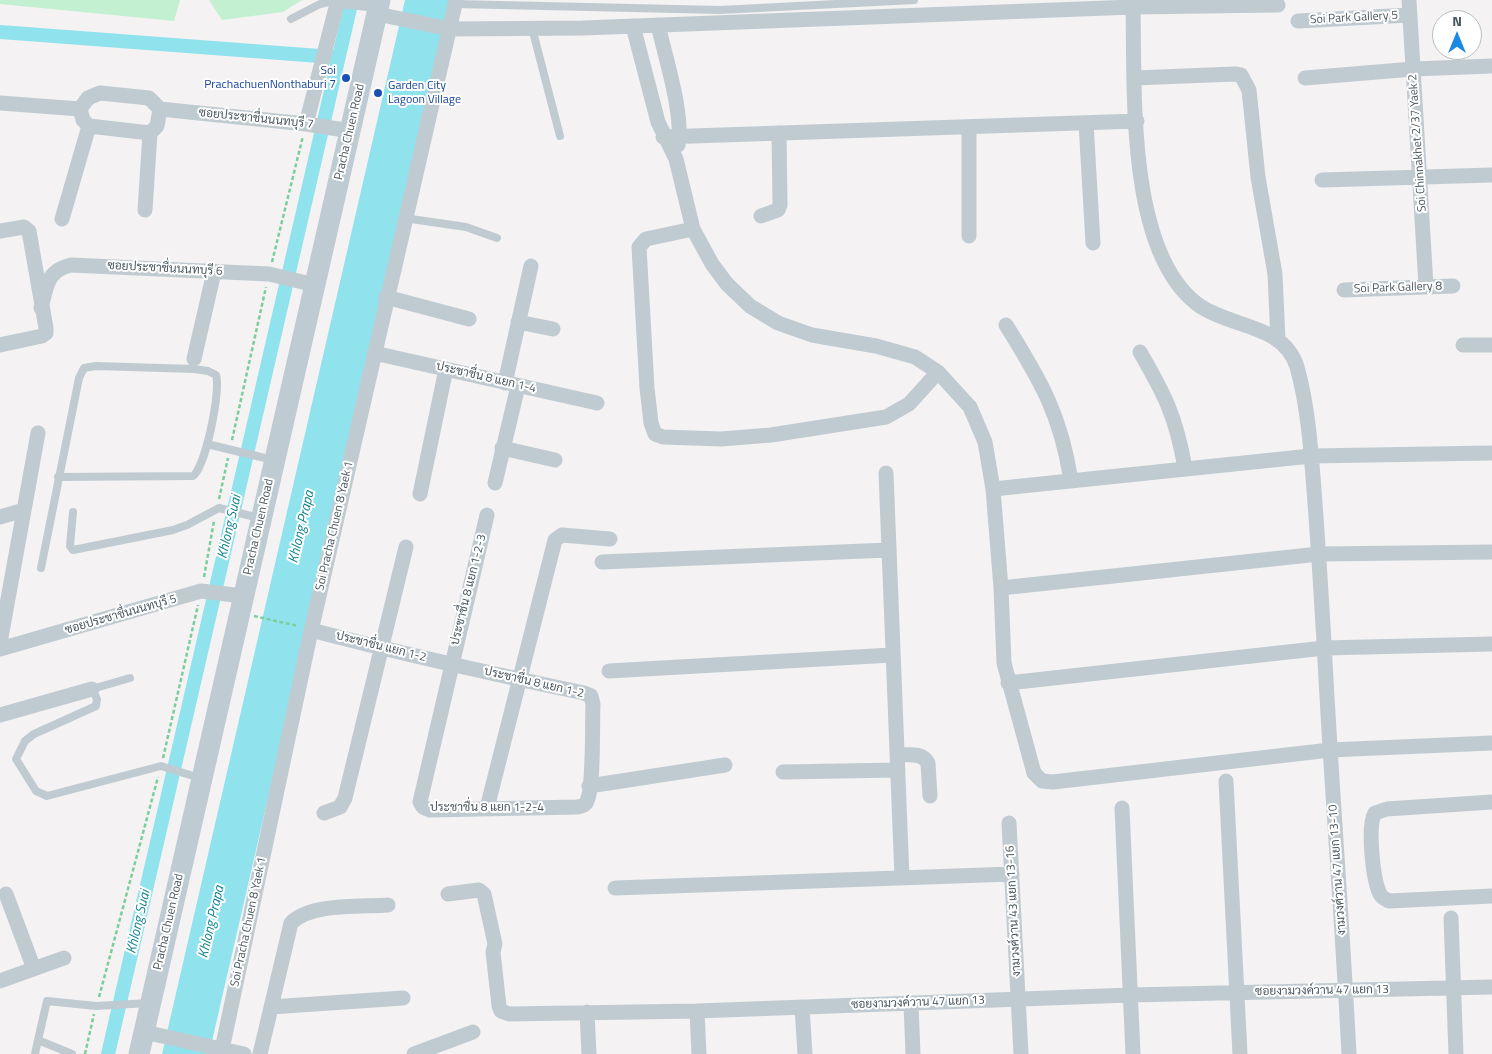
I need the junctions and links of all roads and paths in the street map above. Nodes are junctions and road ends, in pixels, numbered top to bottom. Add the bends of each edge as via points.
1 (338, 0) edge
2 (343, 0) edge
3 (914, 0) edge
4 (456, 2) edge
5 (512, 3) edge
6 (1278, 5) dead end
7 (1133, 7) junction
8 (1409, 7) edge
9 (379, 8) edge
10 (291, 19) dead end
11 (1298, 21) dead end
12 (658, 25) junction
13 (633, 26) junction
14 (532, 28) junction
15 (449, 29) junction
16 (1492, 66) edge
17 (1413, 69) junction
18 (1134, 78) junction
19 (1306, 78) dead end
20 (0, 103) edge
21 (80, 109) junction
22 (160, 109) junction
23 (1136, 121) junction
24 (1086, 122) junction
25 (309, 125) junction
26 (89, 126) junction
27 (969, 126) junction
28 (341, 130) junction
29 (150, 133) junction
30 (779, 133) junction
31 (560, 136) dead end
32 (680, 136) junction
33 (663, 137) junction
34 (676, 159) junction
35 (1492, 175) edge
36 (1421, 177) junction
37 (1322, 180) dead end
38 (145, 210) dead end
39 (761, 216) dead end
40 (404, 218) junction
41 (62, 219) dead end
42 (693, 229) junction
43 (0, 231) edge
44 (969, 236) dead end
45 (497, 238) dead end
46 (1093, 243) dead end
47 (530, 266) dead end
48 (214, 272) junction
49 (306, 283) junction
50 (1426, 286) junction
51 (1453, 286) dead end
52 (1344, 290) dead end
53 (386, 297) junction
54 (41, 308) junction
55 (469, 319) dead end
56 (518, 322) junction
57 (1006, 325) dead end
58 (553, 329) dead end
59 (1278, 340) junction
60 (0, 344) edge
61 (1463, 345) dead end
62 (1492, 345) edge
63 (1140, 352) dead end
64 (374, 354) junction
65 (194, 359) dead end
66 (446, 370) junction
67 (938, 372) junction
68 (511, 384) junction
69 (598, 404) dead end
70 (38, 432) dead end
71 (207, 444) junction
72 (502, 448) junction
73 (1492, 453) edge
74 (1311, 456) junction
75 (267, 458) junction
76 (555, 460) dead end
77 (1185, 468) junction
78 (886, 473) dead end
79 (58, 478) junction
80 (1071, 481) junction
81 (495, 483) dead end
82 (993, 489) junction
83 (420, 494) dead end
84 (24, 510) junction
85 (74, 512) dead end
86 (487, 515) dead end
87 (253, 516) junction
88 (0, 517) edge
89 (610, 539) dead end
90 (406, 548) dead end
91 (888, 550) junction
92 (1492, 552) edge
93 (1319, 554) junction
94 (602, 562) dead end
95 (40, 568) dead end
96 (1001, 588) junction
97 (234, 594) junction
98 (261, 618) dead end
99 (305, 628) junction
100 (0, 643) edge
101 (1492, 644) edge
102 (382, 648) junction
103 (1324, 648) junction
104 (0, 650) edge
105 (892, 655) junction
106 (451, 664) junction
107 (609, 672) dead end
108 (130, 678) dead end
109 (520, 680) junction
110 (1008, 683) junction
111 (92, 689) junction
112 (0, 715) edge
113 (1492, 743) edge
114 (1330, 750) junction
115 (898, 762) junction
116 (725, 765) dead end
117 (783, 772) dead end
118 (194, 776) junction
119 (1226, 781) dead end
120 (590, 786) junction
121 (930, 796) dead end
122 (1492, 802) edge
123 (578, 807) joint
124 (487, 808) junction
125 (1122, 808) dead end
126 (324, 813) dead end
127 (1009, 823) dead end
128 (1012, 874) junction
129 (902, 878) junction
130 (615, 888) dead end
131 (6, 894) dead end
132 (448, 894) dead end
133 (1492, 896) edge
134 (388, 904) dead end
135 (1451, 918) dead end
136 (64, 958) dead end
137 (34, 969) junction
138 (0, 981) edge
139 (1492, 987) edge
140 (1453, 988) junction
141 (1346, 990) junction
142 (1237, 993) junction
143 (1130, 995) junction
144 (403, 998) dead end
145 (1018, 999) junction
146 (151, 1003) junction
147 (911, 1004) junction
148 (271, 1007) junction
149 (802, 1007) junction
150 (587, 1012) junction
151 (697, 1012) junction
152 (473, 1032) dead end
153 (154, 1034) junction
154 (38, 1040) junction
155 (219, 1049) edge
156 (35, 1054) edge
157 (72, 1054) edge
158 (139, 1054) edge
159 (244, 1054) edge
160 (260, 1054) edge
161 (414, 1054) edge
162 (589, 1054) edge
163 (699, 1054) edge
164 (805, 1054) edge
165 (913, 1054) edge
166 (1021, 1054) edge
167 (1133, 1054) edge
168 (1240, 1054) edge
169 (1349, 1054) edge
170 (1456, 1054) edge

1 - 2 street
1 - 10 lane via 320,4
1 - 25 street
2 - 9 street
3 - 5 lane via 720,10
4 - 5 lane
4 - 15 street, Soi Pracha Chuen 8 Yaek 1
6 - 7 street
7 - 12 street
7 - 18 street
8 - 11 street, Soi Park Gallery 5
8 - 17 street, Soi Chinnakhet 2/37 Yaek 2
9 - 15 street
9 - 28 main road, Pracha Chuen Road
12 - 13 street
12 - 32 street
13 - 14 street
13 - 33 street
14 - 15 street
14 - 31 lane
15 - 40 street, Soi Pracha Chuen 8 Yaek 1
16 - 17 street
17 - 19 street
17 - 36 street, Soi Chinnakhet 2/37 Yaek 2
18 - 23 street
18 - 59 street via 1235,74 1246,81 1275,274
20 - 21 street
21 - 22 street via 88,98 100,93 149,98
21 - 26 street
22 - 25 street, ซอยประชาชื่นนนทบุรี 7
22 - 29 street via 157,126
23 - 24 street
23 - 59 street via 1143,200 1150,228 1171,272 1200,306
24 - 27 street
24 - 46 street
25 - 28 street, ซอยประชาชื่นนนทบุรี 7
26 - 29 street
26 - 41 street
27 - 30 street
27 - 44 street
28 - 49 main road, Pracha Chuen Road
29 - 38 street
30 - 32 street
30 - 39 street via 780,205 778,210
32 - 33 street
32 - 34 street
33 - 34 street
34 - 42 street
35 - 36 street
36 - 37 street
36 - 50 street, Soi Chinnakhet 2/37 Yaek 2
40 - 45 lane via 466,227
40 - 53 street, Soi Pracha Chuen 8 Yaek 1
42 - 67 street via 727,284 750,306 778,323 812,335 900,351
42 - 67 street via 646,239 639,247 647,388 655,434 720,439 818,428 886,416 910,404
43 - 54 street via 24,227 29,231
47 - 56 street
48 - 49 street, ซอยประชาชื่นนนทบุรี 6 via 274,276
48 - 54 street, ซอยประชาชื่นนนทบุรี 6 via 61,267 51,275
48 - 65 street
49 - 75 main road, Pracha Chuen Road
50 - 51 street, Soi Park Gallery 8
50 - 52 street, Soi Park Gallery 8
53 - 55 street
53 - 64 street, Soi Pracha Chuen 8 Yaek 1
54 - 60 street via 46,333
56 - 58 street
56 - 68 street
57 - 80 street via 1037,375 1057,418 1066,446
59 - 74 street, งามวงศ์วาน 47 แยก 13-10 via 1296,365
61 - 62 street
63 - 77 street via 1168,402
64 - 66 street, ประชาชื่น 8 แยก 1-4
64 - 99 street, Soi Pracha Chuen 8 Yaek 1
66 - 68 street, ประชาชื่น 8 แยก 1-4
66 - 83 street
67 - 82 street via 970,407 979,424
68 - 69 street, ประชาชื่น 8 แยก 1-4
68 - 72 street
70 - 84 street
71 - 75 lane
71 - 79 lane via 198,471 193,476
71 - 79 lane via 218,386 213,372 88,366 79,378
72 - 76 street
72 - 81 street
73 - 74 street
74 - 77 street
74 - 93 street, งามวงศ์วาน 47 แยก 13-10
75 - 87 main road, Pracha Chuen Road
77 - 80 street
78 - 91 street
79 - 95 lane
80 - 82 street
82 - 96 street
84 - 88 street
84 - 100 street
85 - 87 lane via 70,546 73,550 173,530 223,508
86 - 106 street, ประชาชื่น 8 แยก 1-2-3
87 - 97 main road, Pracha Chuen Road
89 - 109 street via 558,536
90 - 102 street
91 - 94 street
91 - 105 street
92 - 93 street
93 - 96 street
93 - 103 street, งามวงศ์วาน 47 แยก 13-10
96 - 110 street via 1004,663
97 - 104 street, ซอยประชาชื่นนนทบุรี 5 via 201,591
97 - 118 main road, Pracha Chuen Road
98 - 99 path
99 - 102 street, ประชาชื่น แยก 1-2
99 - 155 street, Soi Pracha Chuen 8 Yaek 1
101 - 103 street
102 - 106 street, ประชาชื่น แยก 1-2
102 - 126 street via 345,798 340,807
103 - 110 street
103 - 114 street, งามวงศ์วาน 47 แยก 13-10
105 - 107 street
105 - 115 street
106 - 109 street, ประชาชื่น 8 แยก 1-2
106 - 124 street, ประชาชื่น 8 แยก 1-2-4 via 420,802 430,810
108 - 111 lane
109 - 120 street, ประชาชื่น 8 แยก 1-2 via 591,696
109 - 124 street
110 - 114 street via 1034,773 1042,780 1054,782
111 - 112 street
111 - 118 lane via 97,699 96,706 34,734 23,745 16,759 36,792 47,796 161,766
113 - 114 street
114 - 141 street, งามวงศ์วาน 47 แยก 13-10
115 - 117 street
115 - 121 street via 920,755 925,758
115 - 129 street
116 - 120 street
118 - 146 main road, Pracha Chuen Road
119 - 142 street
120 - 123 street, ประชาชื่น 8 แยก 1-2 via 587,803
122 - 133 street via 1387,809 1375,813 1371,826 1379,893 1388,901
123 - 124 street, ประชาชื่น 8 แยก 1-2-4
125 - 143 street
127 - 128 street, งามวงศ์วาน 43 แยก 13-16
128 - 129 street
128 - 145 street, งามวงศ์วาน 43 แยก 13-16
129 - 130 street
131 - 137 street
132 - 150 street, ซอยงามวงค์วาน 47 แยก 13 via 479,890 484,894 495,944 493,952 501,1011 509,1014
134 - 148 street via 312,910 299,915 292,923
135 - 140 street
136 - 137 street
137 - 138 street
139 - 140 street, ซอยงามวงค์วาน 47 แยก 13
140 - 141 street, ซอยงามวงค์วาน 47 แยก 13
140 - 170 street
141 - 142 street, ซอยงามวงค์วาน 47 แยก 13
141 - 169 street, งามวงศ์วาน 47 แยก 13-10
142 - 143 street, ซอยงามวงค์วาน 47 แยก 13
142 - 168 street
143 - 145 street, ซอยงามวงค์วาน 47 แยก 13
143 - 167 street
144 - 148 street
145 - 147 street, ซอยงามวงค์วาน 47 แยก 13
145 - 166 street, งามวงศ์วาน 43 แยก 13-16
146 - 153 main road, Pracha Chuen Road
146 - 154 lane via 103,1006 48,1001
147 - 149 street, ซอยงามวงค์วาน 47 แยก 13
147 - 165 street
148 - 160 street
149 - 151 street, ซอยงามวงค์วาน 47 แยก 13
149 - 164 street
150 - 151 street, ซอยงามวงค์วาน 47 แยก 13
150 - 162 street
151 - 163 street
152 - 161 street
153 - 155 street
153 - 158 main road, Pracha Chuen Road
154 - 156 lane
154 - 157 lane
155 - 159 street

